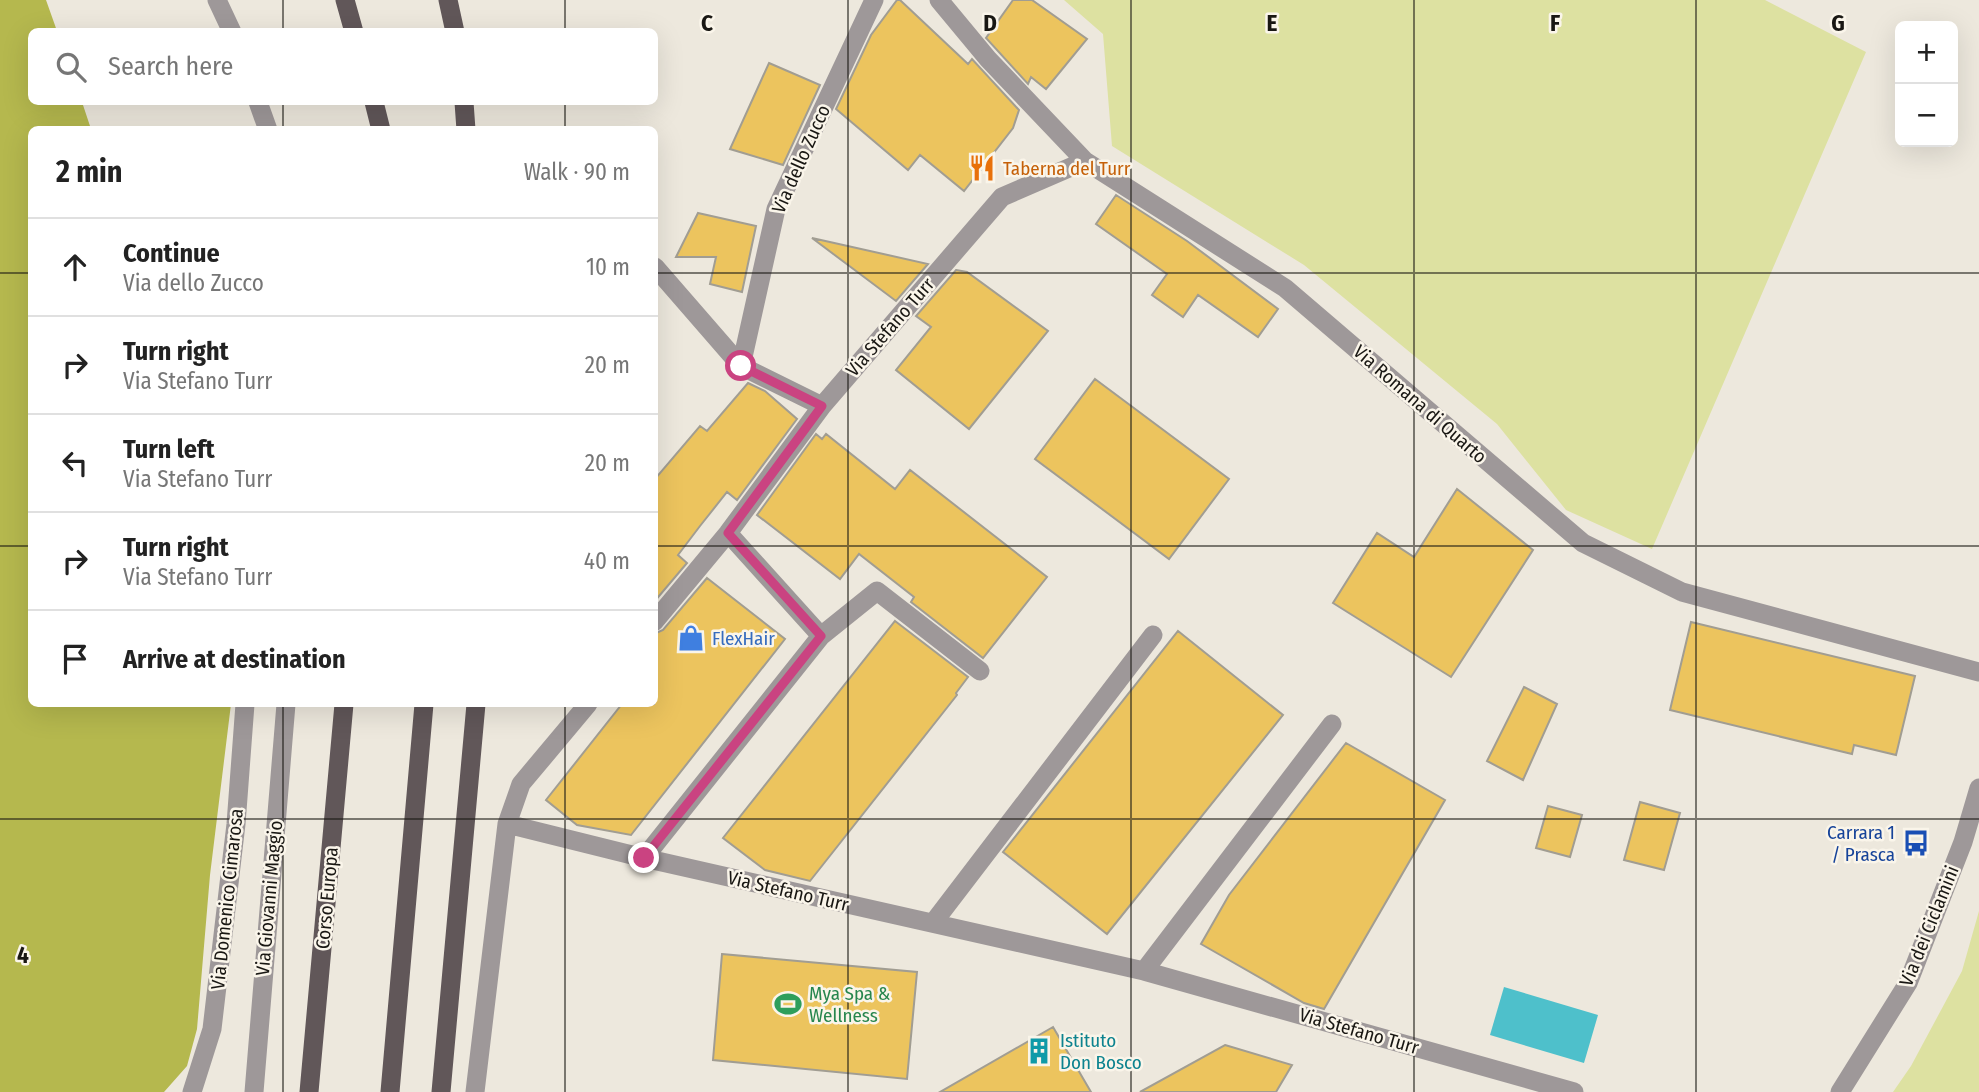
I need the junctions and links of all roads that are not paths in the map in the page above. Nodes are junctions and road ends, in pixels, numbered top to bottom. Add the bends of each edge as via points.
1 (217, 0) edge
2 (345, 0) edge
3 (447, 0) edge
4 (874, 0) edge
5 (939, 0) edge
6 (230, 28) edge
7 (353, 28) edge
8 (454, 28) edge
9 (259, 105) edge
10 (375, 105) edge
11 (464, 105) edge
12 (267, 126) edge
13 (380, 126) edge
14 (466, 126) edge
15 (1085, 161) junction
16 (658, 269) edge
17 (741, 366) junction
18 (822, 406) junction
19 (728, 533) junction
20 (658, 617) edge
21 (1153, 635) dead end
22 (821, 636) junction
23 (980, 671) dead end
24 (1979, 672) edge
25 (245, 707) edge
26 (286, 707) edge
27 (344, 707) edge
28 (424, 707) edge
29 (476, 707) edge
30 (585, 707) edge
31 (1332, 724) dead end
32 (1979, 788) edge
33 (507, 824) junction
34 (644, 858) junction
35 (933, 923) junction
36 (1144, 971) junction
37 (192, 1092) edge
38 (254, 1092) edge
39 (309, 1092) edge
40 (390, 1092) edge
41 (441, 1092) edge
42 (475, 1092) edge
43 (1574, 1092) edge
44 (1840, 1092) edge

1 - 6 street
2 - 7 main road
3 - 8 main road
4 - 17 street, Via dello Zucco via 776,209
5 - 15 street, Via Romana di Quarto
9 - 12 street
10 - 13 main road
11 - 14 main road
15 - 18 street, Via Stefano Turr via 1002,197
15 - 24 street, Via Romana di Quarto via 1286,288 1583,543 1682,592
16 - 17 street
17 - 18 street
18 - 19 street, Via Stefano Turr
19 - 20 street, Via Stefano Turr
19 - 22 street
21 - 35 street
22 - 23 street via 877,591
22 - 34 street
25 - 37 street, Via Domenico Cimarosa via 212,1029
26 - 38 street, Via Giovanni Maggio
27 - 39 main road, Corso Europa
28 - 40 main road
29 - 41 main road
30 - 33 street via 521,784
31 - 36 street
32 - 44 street, Via dei Ciclamini via 1908,983
33 - 34 street, Via Stefano Turr
33 - 42 street
34 - 35 street, Via Stefano Turr
35 - 36 street, Via Stefano Turr
36 - 43 street, Via Stefano Turr

